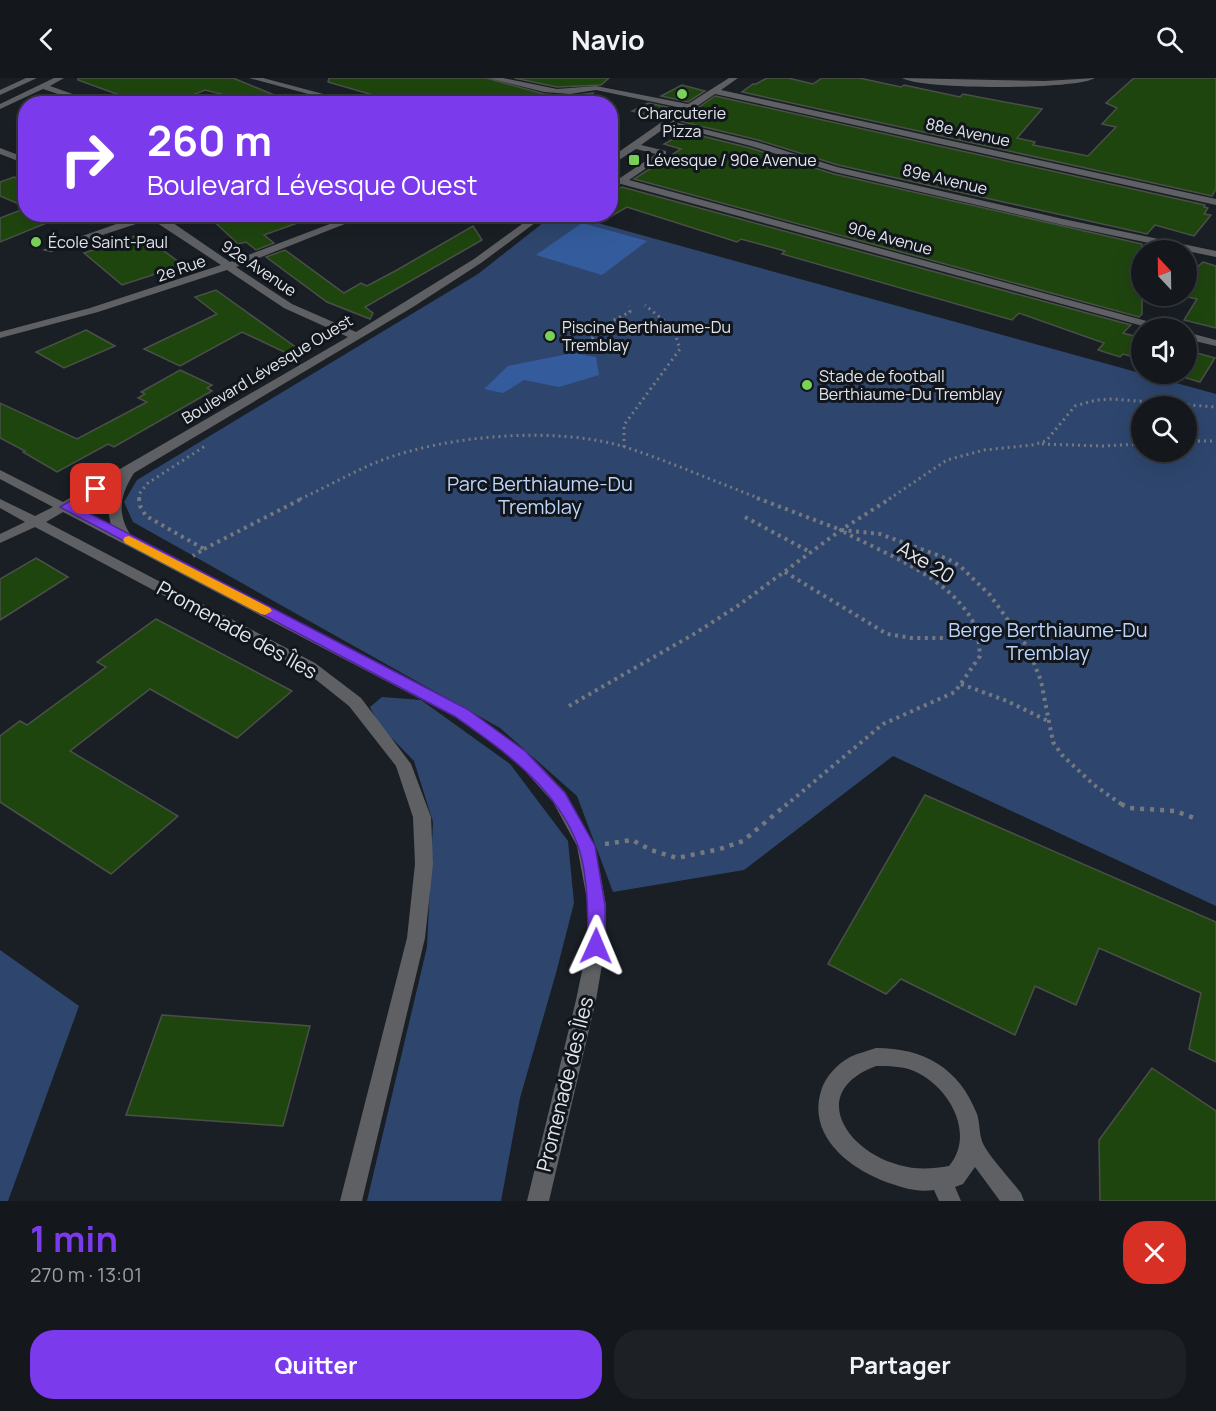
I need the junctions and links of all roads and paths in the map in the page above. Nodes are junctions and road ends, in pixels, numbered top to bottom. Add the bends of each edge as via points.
1 (33, 78) edge
2 (60, 78) edge
3 (254, 78) edge
4 (492, 78) edge
5 (734, 78) edge
6 (906, 78) edge
7 (1090, 78) edge
8 (11, 80) dead end
9 (21, 83) junction
10 (42, 86) junction
11 (713, 91) junction
12 (0, 93) edge
13 (22, 96) edge
14 (73, 96) edge
15 (325, 96) edge
16 (18, 98) edge
17 (0, 107) edge
18 (689, 107) junction
19 (669, 123) junction
20 (636, 146) junction
21 (0, 151) edge
22 (618, 156) edge
23 (18, 158) edge
24 (618, 181) edge
25 (622, 182) junction
26 (1216, 202) edge
27 (132, 222) edge
28 (164, 222) edge
29 (345, 222) edge
30 (533, 222) edge
31 (47, 250) dead end
32 (1216, 254) edge
33 (232, 266) junction
34 (645, 304) dead end
35 (629, 306) dead end
36 (1131, 320) edge
37 (0, 335) edge
38 (356, 336) junction
39 (1197, 338) edge
40 (1216, 343) edge
41 (590, 344) dead end
42 (1216, 406) edge
43 (1197, 441) edge
44 (1216, 441) edge
45 (1038, 443) junction
46 (208, 444) dead end
47 (1131, 445) edge
48 (624, 447) junction
49 (130, 469) junction
50 (0, 474) edge
51 (0, 503) edge
52 (66, 507) junction
53 (745, 517) dead end
54 (36, 521) junction
55 (841, 530) junction
56 (0, 539) edge
57 (127, 539) junction
58 (204, 549) junction
59 (810, 552) junction
60 (179, 566) junction
61 (785, 572) junction
62 (978, 638) junction
63 (961, 684) junction
64 (569, 706) dead end
65 (1049, 722) junction
66 (1197, 819) dead end
67 (586, 846) junction
68 (972, 1144) junction
69 (947, 1193) edge
70 (351, 1201) edge
71 (538, 1201) edge
72 (1013, 1201) edge

1 - 9 street
2 - 10 street
3 - 15 street
4 - 18 street via 563,91 586,91 600,85
5 - 11 street
6 - 7 street via 940,83 1077,83
8 - 9 street
9 - 12 street
10 - 13 street
10 - 14 street
11 - 18 street
11 - 26 street, 88e Avenue
16 - 17 street
18 - 19 street
19 - 20 street
19 - 32 street, 89e Avenue via 835,169
20 - 22 street
20 - 25 street via 663,153
21 - 23 street
24 - 25 street, 90e Avenue
25 - 36 street, 90e Avenue
27 - 31 street
28 - 33 street, 92e Avenue
29 - 33 street, 2e Rue
30 - 38 street, Boulevard Lévesque Ouest via 500,248
33 - 37 street, 2e Rue via 120,304
33 - 38 street, 92e Avenue via 296,310
34 - 48 path via 672,325 680,349 624,425
35 - 41 path via 630,312 598,328
38 - 49 street, Boulevard Lévesque Ouest
39 - 40 street
42 - 45 path via 1096,400 1075,406 1046,441
43 - 44 path
45 - 47 path
45 - 55 path via 984,450 947,460
46 - 58 path via 148,483 139,494 146,516
48 - 55 path
48 - 58 path via 526,435 433,447 383,460
49 - 52 street, Boulevard Lévesque Ouest
49 - 57 street via 112,504 113,514
50 - 52 street, Promenade des Îles
51 - 54 street, Promenade des Îles
52 - 54 street, Boulevard Lévesque Ouest
52 - 57 street, Promenade des Îles
53 - 59 path
54 - 56 street, Boulevard Lévesque Ouest
54 - 70 street, Promenade des Îles via 310,667 355,702 403,764 422,817 424,864 416,938
55 - 59 path
55 - 62 path, Axe 20 via 937,583 958,600 972,620
55 - 65 path via 880,534 948,559 971,574 1028,648 1041,681
57 - 60 street, Promenade des Îles
58 - 60 path
59 - 61 path
60 - 67 street, Promenade des Îles via 461,713 520,755 560,797
61 - 62 path via 887,634
61 - 64 path via 694,634
62 - 63 path via 980,656
63 - 65 path
63 - 67 path via 955,692 883,724 743,841 677,858 632,840
65 - 66 path via 1056,749 1113,800 1130,808 1175,811
67 - 71 street, Promenade des Îles via 597,905 596,946
68 - 69 street
68 - 69 street via 970,1121 961,1098 944,1078 924,1065 900,1057 876,1057 856,1065 839,1079 829,1098 827,1120 834,1143 849,1165 870,1182 895,1191
68 - 72 street

